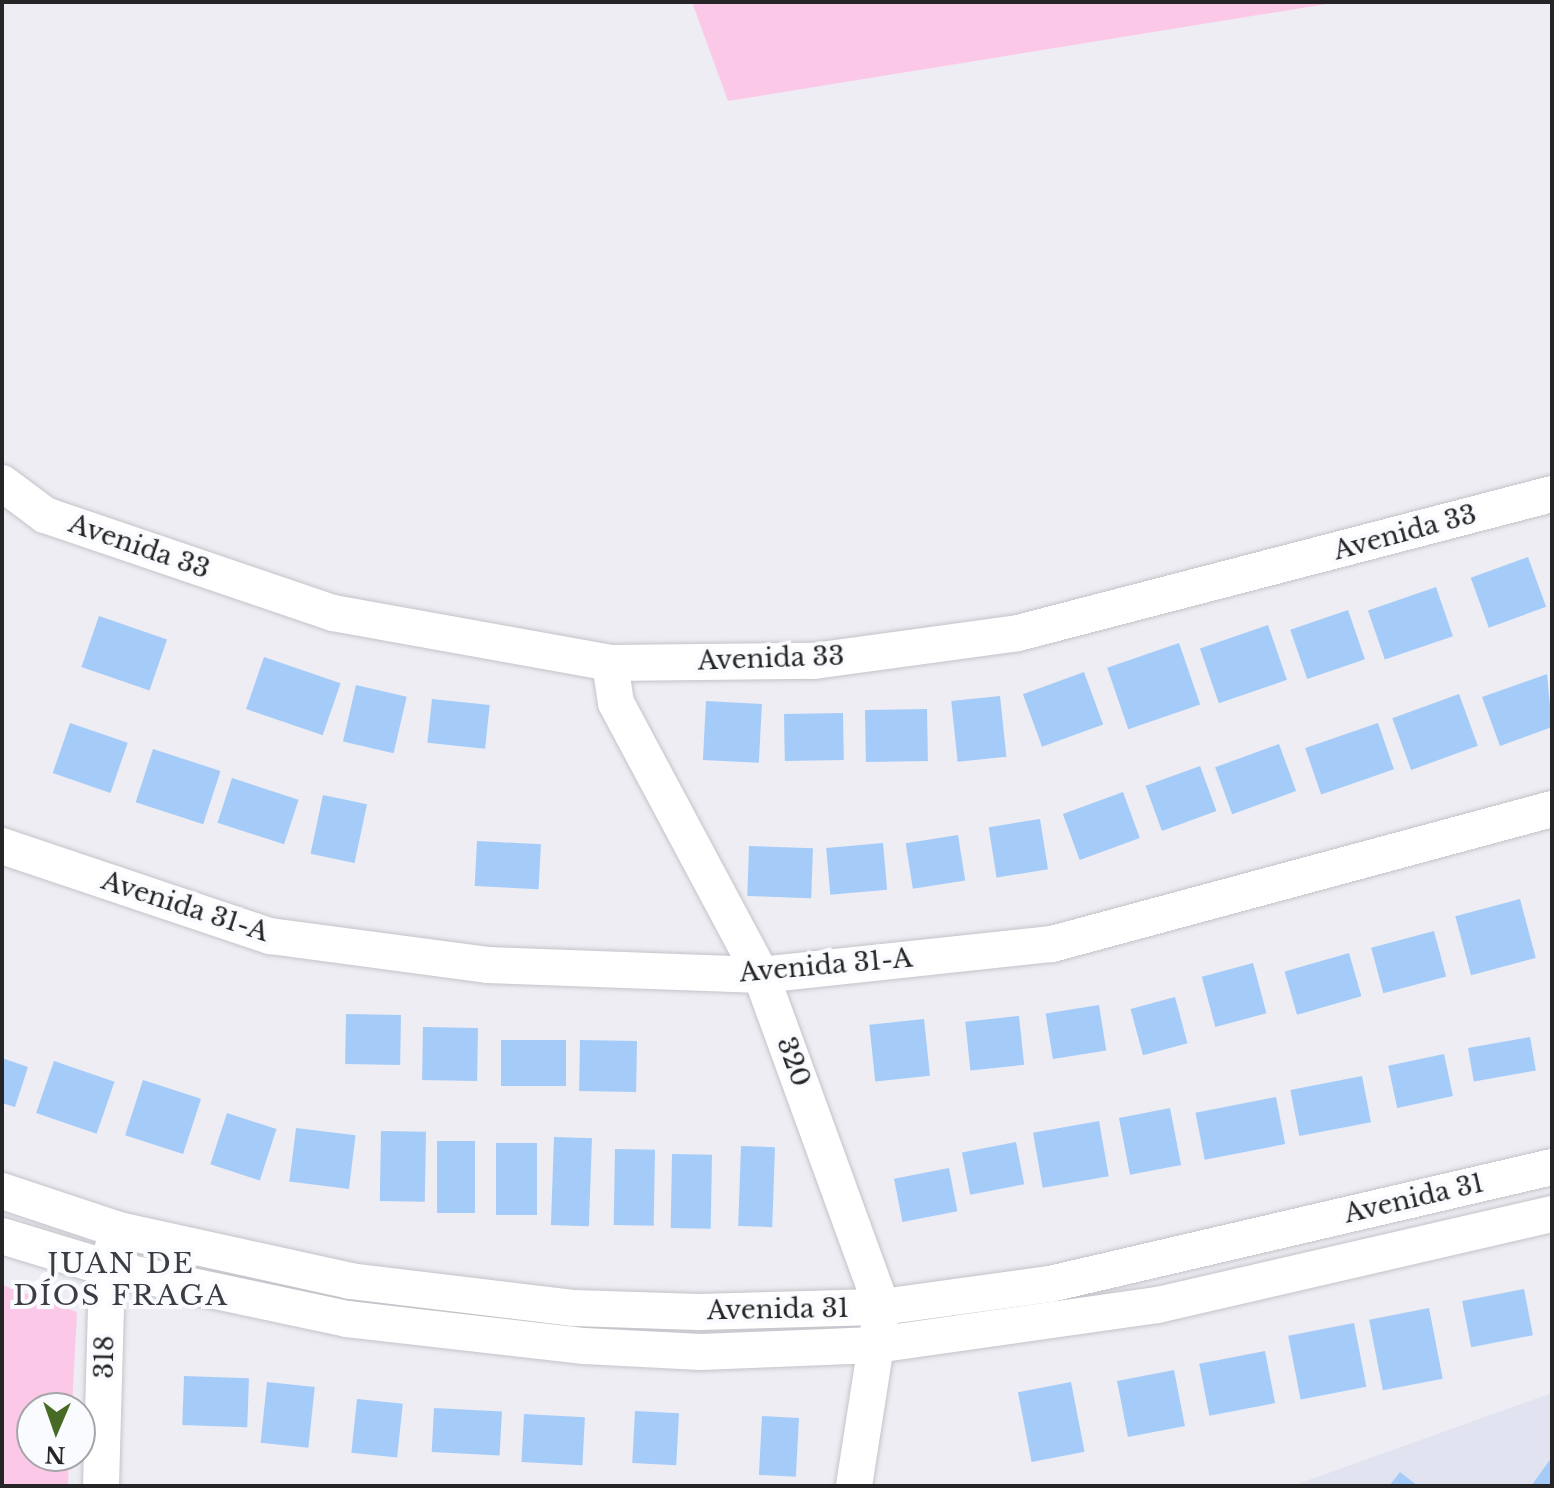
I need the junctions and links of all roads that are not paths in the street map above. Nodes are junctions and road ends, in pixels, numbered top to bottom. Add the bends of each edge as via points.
1 (2, 483) edge
2 (1552, 494) edge
3 (610, 663) junction
4 (1552, 809) edge
5 (2, 846) edge
6 (761, 975) junction
7 (1552, 1167) edge
8 (2, 1191) edge
9 (1552, 1214) edge
10 (119, 1230) junction
11 (2, 1236) edge
12 (107, 1268) junction
13 (882, 1307) junction
14 (876, 1345) junction
15 (101, 1486) edge
16 (854, 1486) edge

1 - 3 street, Avenida 33 via 45,515 333,613
2 - 3 street, Avenida 33 via 1018,633 814,661
3 - 6 street, 320 via 616,703
4 - 6 street, Avenida 31-A via 1052,944
5 - 6 street, Avenida 31-A via 270,936 487,965
6 - 13 street, 320
7 - 13 street, Avenida 31 via 1050,1284
8 - 10 street, Avenida 31
9 - 14 street, Avenida 31 via 1158,1305
10 - 12 street, 318
10 - 13 street, Avenida 31 via 350,1281 574,1308
11 - 12 street, Avenida 31
12 - 14 street, Avenida 31 via 347,1319 584,1346 701,1352
12 - 15 street, 318
13 - 14 street, 320
14 - 16 street, 320

